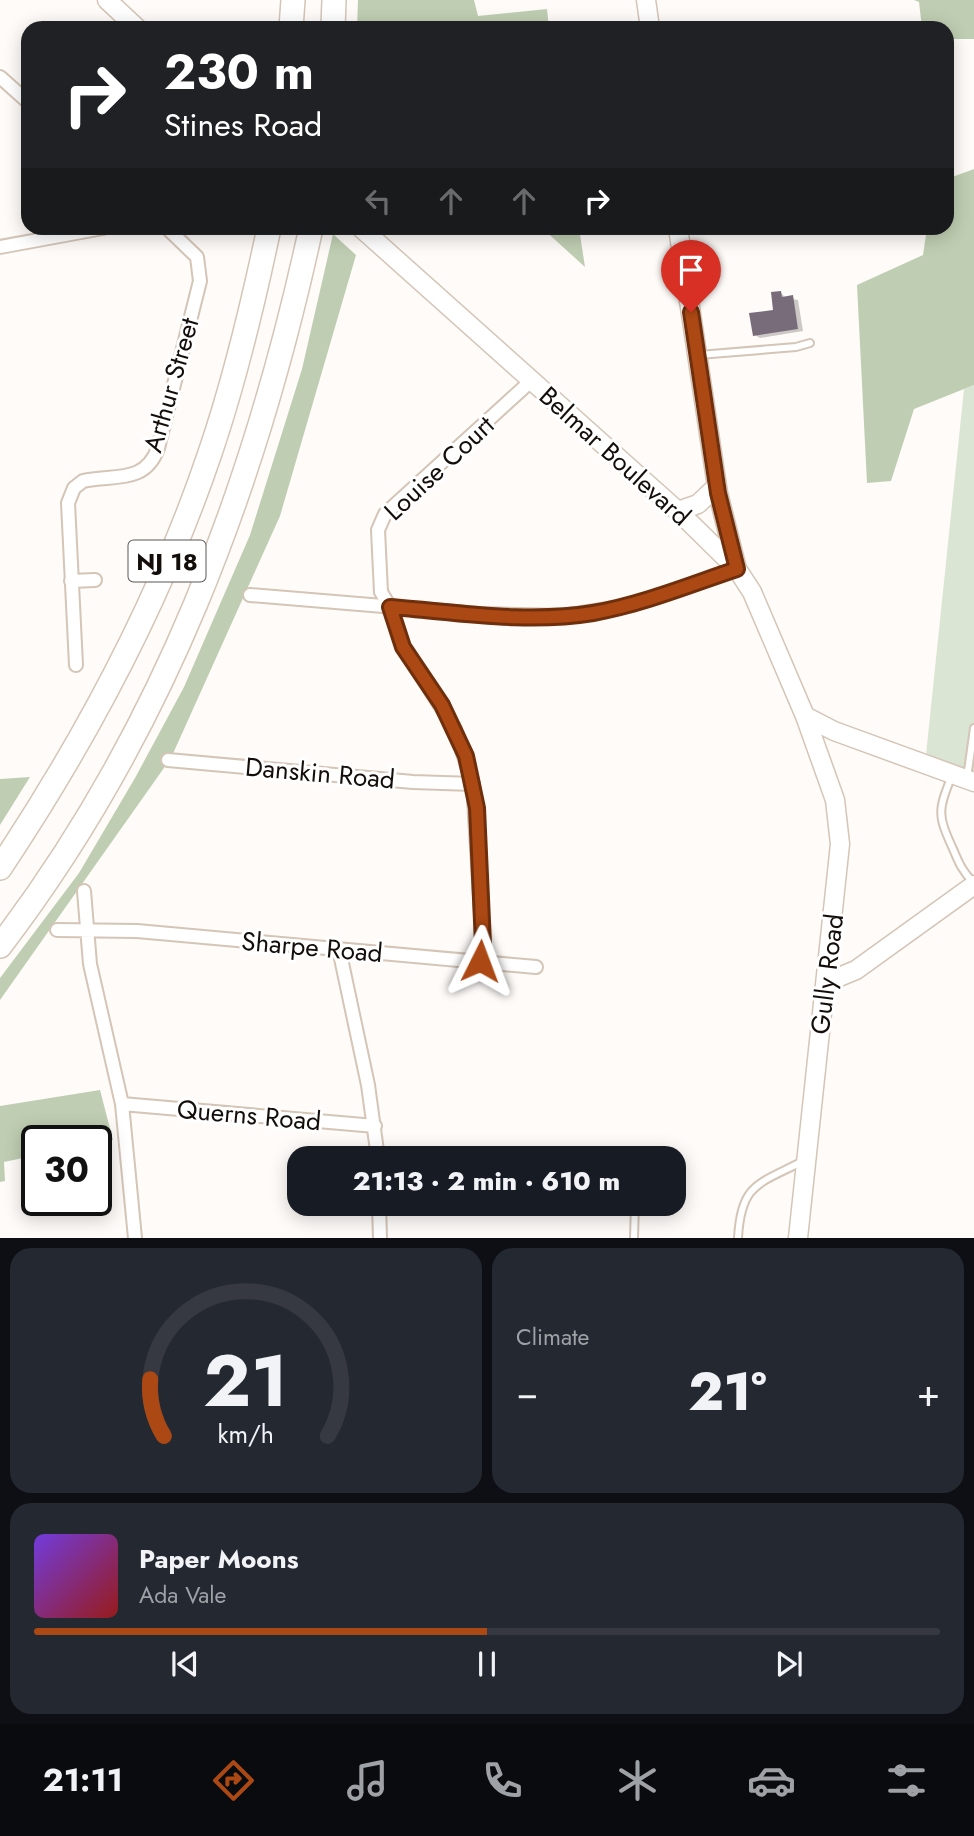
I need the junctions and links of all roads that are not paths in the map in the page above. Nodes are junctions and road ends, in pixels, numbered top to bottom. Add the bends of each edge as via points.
1 (107, 0) edge
2 (293, 0) edge
3 (334, 0) edge
4 (646, 0) edge
5 (130, 21) edge
6 (292, 21) edge
7 (333, 21) edge
8 (649, 21) edge
9 (0, 77) edge
10 (21, 96) edge
11 (61, 235) edge
12 (174, 235) edge
13 (267, 235) edge
14 (309, 235) edge
15 (369, 235) edge
16 (679, 235) edge
17 (1, 245) edge
18 (810, 342) dead end
19 (697, 355) junction
20 (531, 380) junction
21 (717, 486) junction
22 (678, 511) junction
23 (737, 569) junction
24 (95, 580) dead end
25 (71, 581) junction
26 (250, 595) dead end
27 (390, 607) junction
28 (76, 665) dead end
29 (806, 716) junction
30 (974, 727) edge
31 (168, 760) dead end
32 (964, 779) edge
33 (473, 784) junction
34 (0, 868) edge
35 (974, 884) edge
36 (84, 891) dead end
37 (57, 930) dead end
38 (87, 930) junction
39 (0, 946) edge
40 (339, 949) junction
41 (480, 961) junction
42 (536, 967) dead end
43 (827, 982) junction
44 (122, 1104) junction
45 (375, 1126) junction
46 (377, 1146) edge
47 (807, 1159) junction
48 (379, 1216) edge
49 (635, 1216) edge
50 (135, 1237) edge
51 (380, 1237) edge
52 (634, 1237) edge
53 (738, 1237) edge
54 (798, 1237) edge

1 - 5 street
2 - 6 highway
3 - 7 highway
4 - 8 street
9 - 10 street
11 - 17 street
12 - 25 street, Arthur Street via 197,257 201,270 158,448 138,473 88,480 74,488 68,503
13 - 34 highway, NJ 18 via 236,370 193,500 106,694
14 - 39 highway, NJ 18 via 271,395 246,476 200,595 117,767
15 - 20 street, Belmar Boulevard
16 - 19 street
18 - 19 lane
19 - 21 street
20 - 22 street, Belmar Boulevard
20 - 27 street, Louise Court via 381,518 381,592
21 - 22 street via 698,504
21 - 23 street
22 - 23 street, Belmar Boulevard
23 - 27 street via 633,605 563,616
23 - 29 street, Belmar Boulevard via 752,592
24 - 25 street
25 - 28 street, Arthur Street
26 - 27 street
27 - 33 street, Louise Court via 403,647 455,729
29 - 32 street via 834,731
29 - 43 street, Gully Road via 828,773 840,828
30 - 32 lane
31 - 33 street, Danskin Road
32 - 35 lane via 940,804 941,827 960,869
33 - 41 street, Louise Court
35 - 43 street via 856,970
36 - 38 street
37 - 38 street, Sharpe Road
38 - 40 street, Sharpe Road
38 - 44 street via 90,964
40 - 41 street, Sharpe Road
40 - 45 street
41 - 42 street, Sharpe Road
43 - 47 street, Gully Road
44 - 45 street, Querns Road
44 - 50 street
45 - 46 street
47 - 53 lane via 758,1184 745,1196 739,1210
47 - 54 street, Gully Road
48 - 51 street
49 - 52 lane

